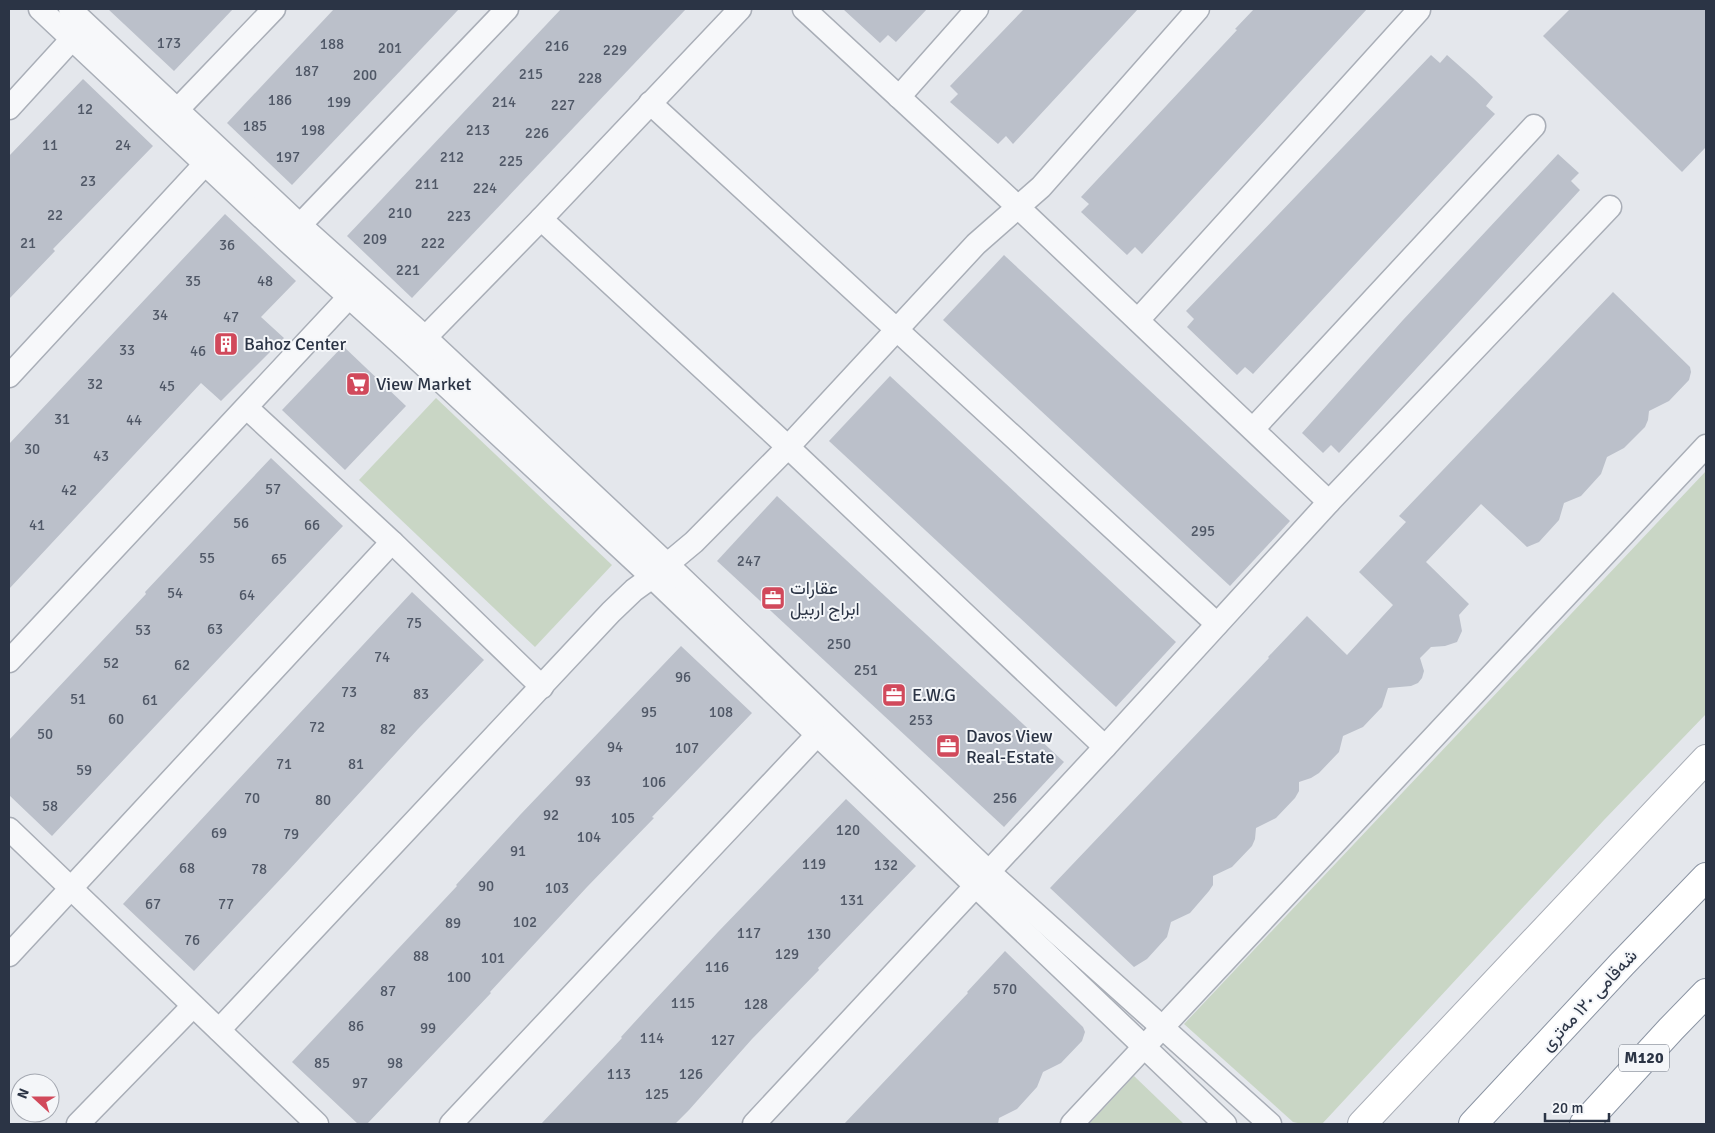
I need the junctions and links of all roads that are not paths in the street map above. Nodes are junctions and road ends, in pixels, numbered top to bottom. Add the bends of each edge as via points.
1 (40, 9) edge
2 (70, 9) edge
3 (274, 9) edge
4 (508, 9) edge
5 (740, 9) edge
6 (804, 9) edge
7 (977, 9) edge
8 (1198, 9) edge
9 (1419, 10) edge
10 (72, 40) junction
11 (899, 97) junction
12 (650, 103) junction
13 (9, 108) edge
14 (177, 110) junction
15 (1534, 126) dead end
16 (205, 164) junction
17 (1018, 207) junction
18 (1610, 207) dead end
19 (541, 219) junction
20 (300, 225) junction
21 (349, 297) junction
22 (1138, 320) junction
23 (897, 329) junction
24 (418, 345) junction
25 (9, 376) edge
26 (247, 408) junction
27 (1253, 429) junction
28 (1706, 446) edge
29 (788, 447) junction
30 (1329, 502) junction
31 (392, 542) junction
32 (660, 571) junction
33 (1217, 624) junction
34 (9, 661) edge
35 (542, 687) junction
36 (817, 735) junction
37 (1106, 748) junction
38 (1706, 759) edge
39 (9, 829) edge
40 (1706, 877) edge
41 (983, 879) junction
42 (71, 889) junction
43 (9, 955) edge
44 (1706, 993) edge
45 (193, 1006) junction
46 (1163, 1028) junction
47 (219, 1030) junction
48 (1144, 1047) junction
49 (312, 1123) edge
50 (78, 1124) edge
51 (451, 1124) edge
52 (754, 1124) edge
53 (1072, 1124) edge
54 (1224, 1124) edge
55 (1270, 1124) edge
56 (1362, 1124) edge
57 (1473, 1124) edge
58 (1584, 1124) edge

1 - 10 street
2 - 14 street
3 - 14 street
4 - 20 street
5 - 12 street
6 - 11 street
7 - 11 street
8 - 17 street via 1051,176
9 - 22 street
10 - 13 street
10 - 16 street
11 - 17 street
12 - 19 street
12 - 23 street
14 - 20 street
15 - 27 street
16 - 21 street
16 - 25 street
17 - 22 street
17 - 23 street via 976,244
18 - 30 street
19 - 24 street
19 - 29 street
20 - 24 street
21 - 24 street
21 - 26 street
22 - 27 street
23 - 29 street
23 - 33 street
24 - 32 street
26 - 31 street
26 - 34 street
27 - 30 street
28 - 46 street
29 - 32 street via 711,526
29 - 37 street
30 - 33 street
31 - 35 street
31 - 42 street
32 - 35 street via 611,612
32 - 36 street
32 - 41 street
33 - 37 street
35 - 47 street
36 - 41 street
36 - 51 street
37 - 41 street
38 - 56 main road
39 - 42 street
40 - 57 main road, شەقامی ١٢٠ مەتری
41 - 46 street
41 - 48 street
41 - 52 street
42 - 43 street
42 - 45 street
44 - 58 main road, M120
45 - 47 street
45 - 50 street
46 - 48 street
46 - 55 street
47 - 49 street
48 - 53 street
48 - 54 street

